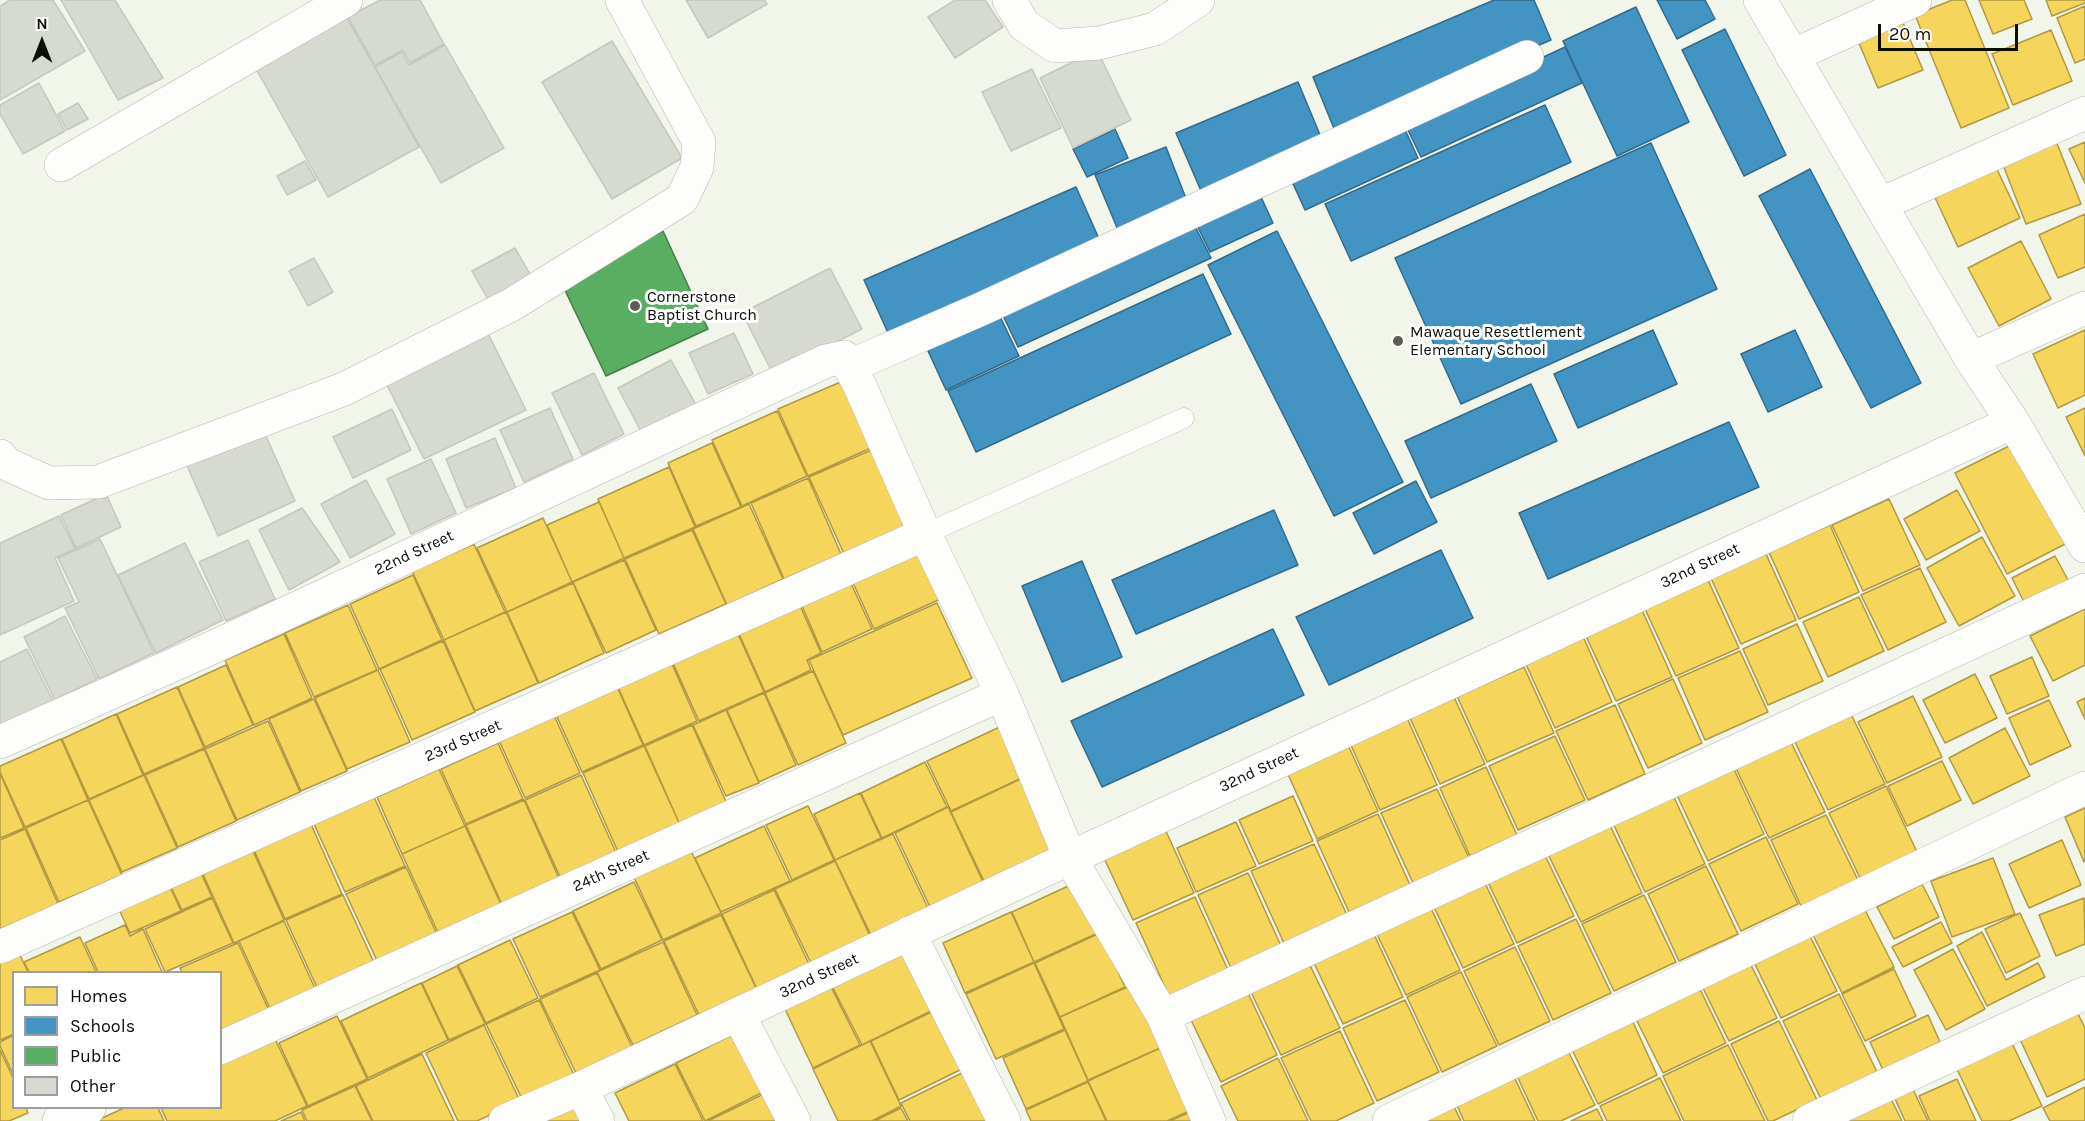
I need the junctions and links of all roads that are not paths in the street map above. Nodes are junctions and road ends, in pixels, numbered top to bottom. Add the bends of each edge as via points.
1 (345, 0) edge
2 (622, 0) edge
3 (1009, 0) edge
4 (1198, 0) edge
5 (1760, 0) edge
6 (1915, 0) edge
7 (1792, 56) junction
8 (1527, 57) dead end
9 (2085, 113) edge
10 (62, 165) dead end
11 (1881, 204) junction
12 (2085, 308) edge
13 (1971, 359) junction
14 (838, 364) junction
15 (1184, 418) dead end
16 (2013, 422) junction
17 (0, 456) edge
18 (2076, 507) edge
19 (926, 534) junction
20 (2085, 546) edge
21 (2085, 590) edge
22 (1002, 694) junction
23 (0, 742) edge
24 (2085, 788) edge
25 (1070, 858) junction
26 (909, 933) junction
27 (0, 947) edge
28 (2085, 993) edge
29 (738, 1014) junction
30 (1163, 1016) junction
31 (222, 1047) edge
32 (581, 1088) junction
33 (85, 1109) edge
34 (59, 1121) edge
35 (506, 1121) edge
36 (598, 1121) edge
37 (794, 1121) edge
38 (1004, 1121) edge
39 (1209, 1121) edge
40 (1389, 1121) edge
41 (1809, 1121) edge

1 - 10 street
2 - 17 street via 699,142 697,167 682,199 511,305 333,393 98,482 49,483 7,464
3 - 4 street via 1024,25 1054,46 1099,43 1155,29
5 - 7 street
6 - 7 street
7 - 11 street
8 - 14 street, 22nd Street via 979,310
9 - 11 street
11 - 13 street
12 - 13 street
13 - 16 street
14 - 19 street
14 - 23 street, 22nd Street
15 - 19 lane
16 - 18 street
16 - 25 street, 32nd Street
18 - 20 street
19 - 22 street
19 - 27 street, 23rd Street
21 - 30 street
22 - 25 street
22 - 31 street, 24th Street
24 - 40 street
25 - 26 street, 32nd Street
25 - 30 street
26 - 29 street, 32nd Street
26 - 38 street
28 - 41 street
29 - 32 street, 32nd Street
29 - 37 street
30 - 39 street
32 - 35 street, 32nd Street
32 - 36 street
33 - 34 street

